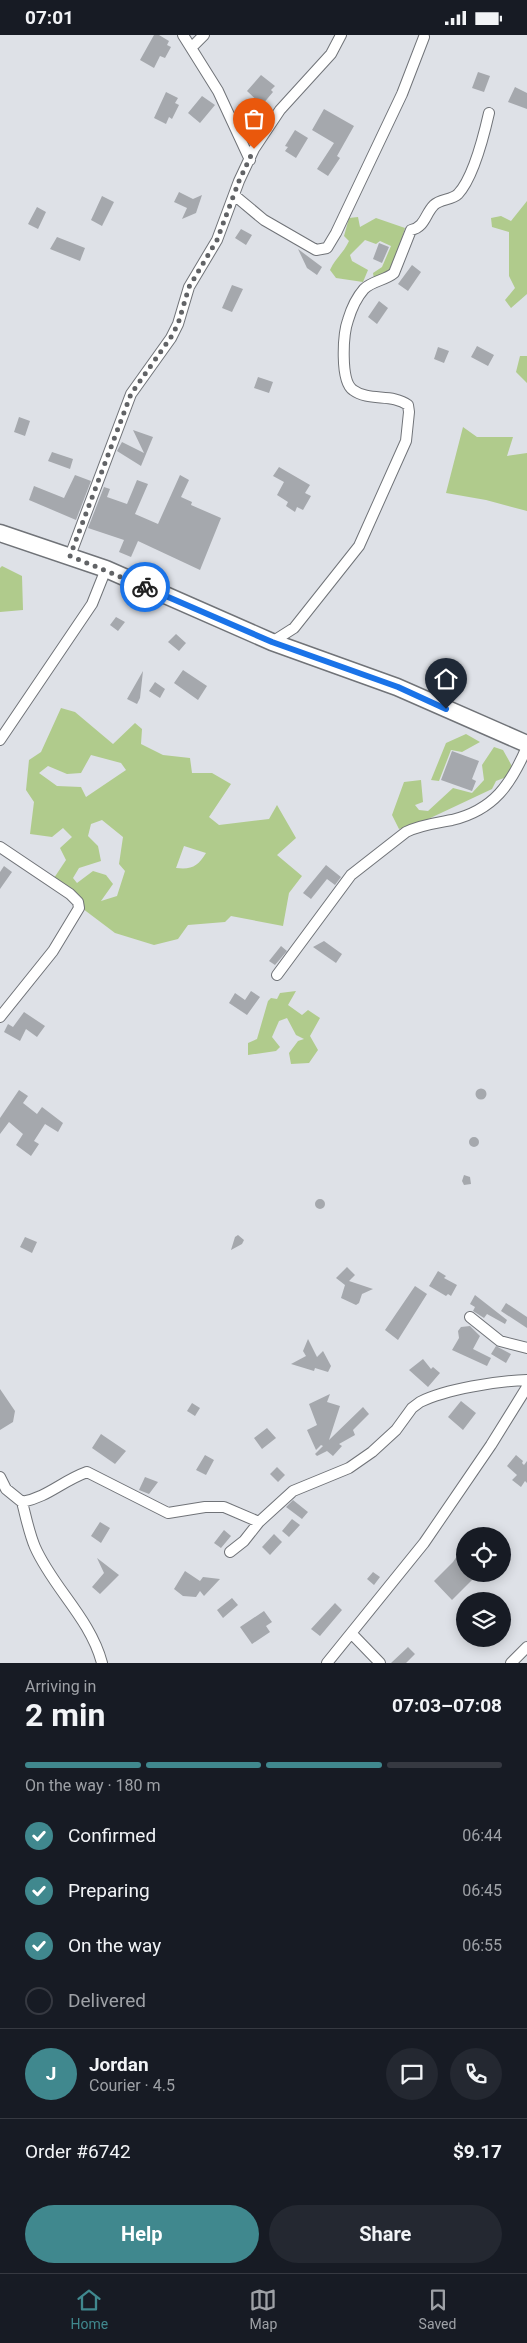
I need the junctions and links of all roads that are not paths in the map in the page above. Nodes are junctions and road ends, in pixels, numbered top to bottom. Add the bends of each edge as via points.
1 (183, 35) edge
2 (204, 35) edge
3 (341, 35) edge
4 (424, 37) dead end
5 (192, 47) junction
6 (489, 113) dead end
7 (250, 159) junction
8 (234, 195) junction
9 (0, 533) edge
10 (70, 556) junction
11 (106, 569) junction
12 (272, 642) junction
13 (0, 740) edge
14 (527, 746) edge
15 (0, 847) edge
16 (277, 975) dead end
17 (0, 1017) edge
18 (470, 1317) dead end
19 (527, 1349) edge
20 (527, 1380) edge
21 (527, 1387) edge
22 (0, 1477) edge
23 (22, 1502) junction
24 (259, 1522) junction
25 (230, 1552) dead end
26 (352, 1634) junction
27 (527, 1647) edge
28 (102, 1663) edge
29 (328, 1663) edge
30 (380, 1663) edge
31 (511, 1663) edge

1 - 5 street
2 - 5 street
3 - 7 street via 319,69 280,111
4 - 8 street via 394,111 327,248 316,250 264,220
5 - 7 street via 218,91
6 - 12 street via 470,173 460,192 435,204 420,227 411,230 394,273 364,289 348,320 344,372 347,383 360,393 396,399 408,405 406,441 356,551 294,628
7 - 8 street
8 - 10 street via 217,240 189,287 183,313 171,337 131,394
9 - 10 main road
10 - 11 main road
11 - 12 main road
11 - 13 street via 92,605
12 - 14 main road via 398,687
14 - 16 street via 515,776 491,802 465,816 406,832 356,870
15 - 17 street via 70,893 79,908 58,943
18 - 19 street via 500,1341
20 - 24 street via 479,1386 420,1402 366,1457 335,1475 293,1491
21 - 26 street via 424,1543
22 - 23 street via 6,1489
23 - 24 street via 40,1499 87,1472 168,1513 224,1507
23 - 28 street via 35,1547 84,1621
24 - 25 street
26 - 29 street
26 - 30 street
27 - 31 street

